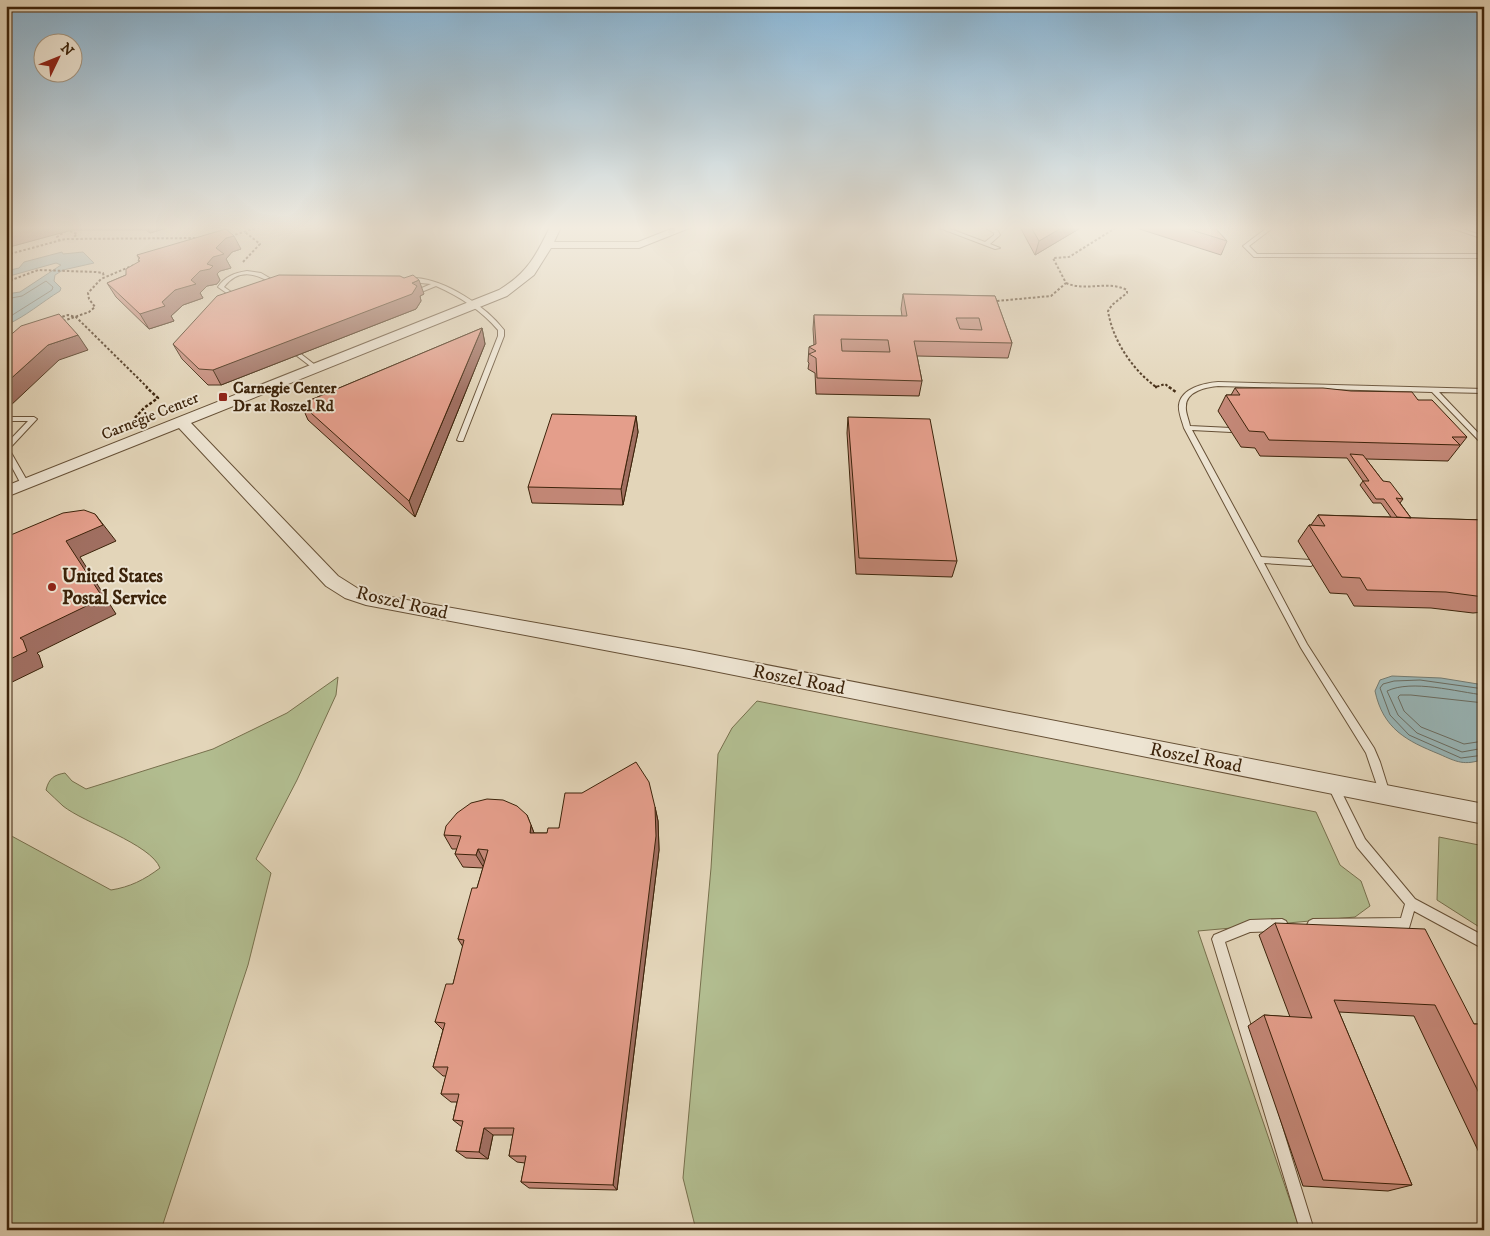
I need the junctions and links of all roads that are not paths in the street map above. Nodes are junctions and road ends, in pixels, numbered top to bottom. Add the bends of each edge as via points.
1 (222, 285) edge
2 (271, 285) edge
3 (278, 285) edge
4 (435, 285) edge
5 (438, 285) edge
6 (517, 285) edge
7 (267, 286) edge
8 (278, 292) edge
9 (243, 294) edge
10 (407, 296) edge
11 (472, 306) junction
12 (299, 354) edge
13 (316, 368) junction
14 (1435, 391) junction
15 (1484, 391) edge
16 (6, 419) edge
17 (181, 422) junction
18 (1187, 428) junction
19 (1231, 430) dead end
20 (461, 440) dead end
21 (1484, 443) edge
22 (6, 449) edge
23 (25, 484) junction
24 (6, 492) edge
25 (1257, 560) junction
26 (1311, 563) dead end
27 (1332, 784) junction
28 (1385, 794) junction
29 (1484, 814) edge
30 (1411, 902) junction
31 (1484, 942) edge
32 (1307, 1230) edge

1 - 9 lane via 232,298
2 - 7 lane
3 - 8 lane
4 - 10 lane
5 - 11 lane
6 - 11 street, Carnegie Center
11 - 13 street, Carnegie Center
11 - 20 lane via 496,323 501,336
12 - 13 lane
13 - 17 street, Carnegie Center
14 - 15 lane
14 - 18 lane via 1210,385 1191,392 1183,401 1182,413
14 - 21 lane
16 - 22 lane via 34,419
17 - 23 street, Carnegie Center
17 - 27 street, Roszel Road via 332,581 372,600 690,658
18 - 19 lane
18 - 25 lane
22 - 23 lane
23 - 24 street, Carnegie Center
25 - 26 lane
25 - 28 lane via 1304,646 1370,751
27 - 28 street, Roszel Road
27 - 30 lane via 1360,843
28 - 29 street, Roszel Road
30 - 31 lane
30 - 32 lane via 1405,924 1250,926 1218,939

